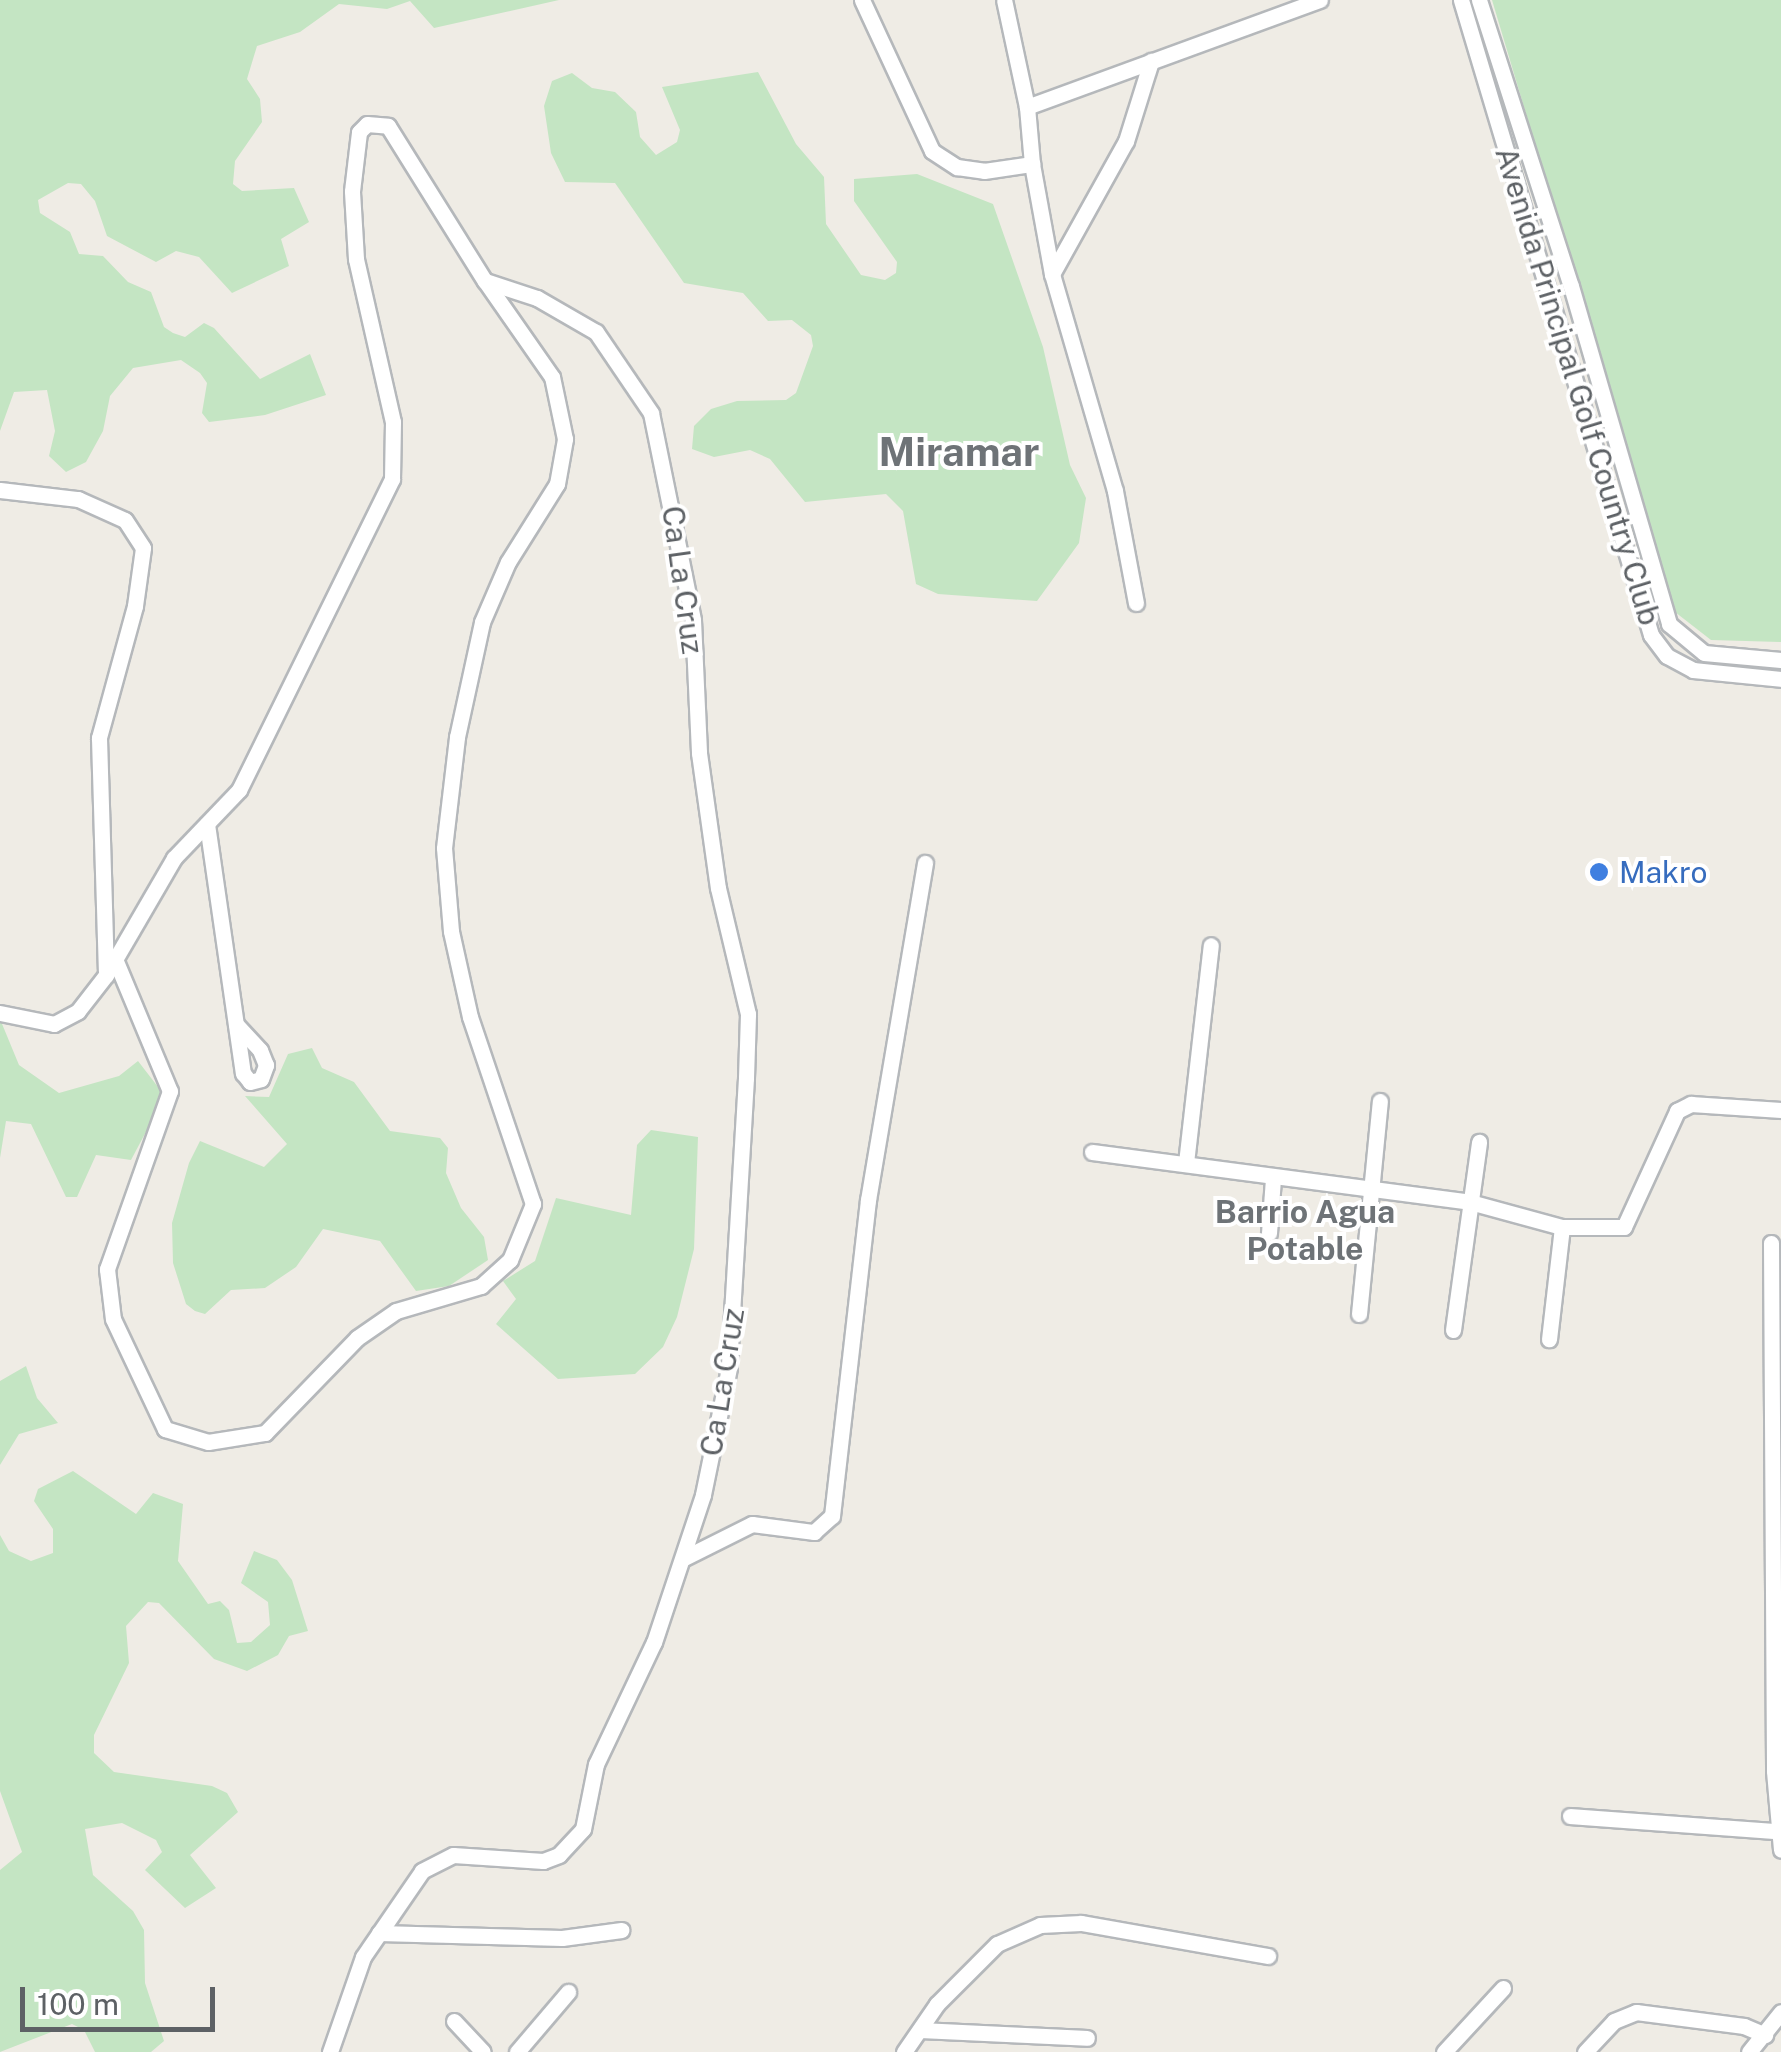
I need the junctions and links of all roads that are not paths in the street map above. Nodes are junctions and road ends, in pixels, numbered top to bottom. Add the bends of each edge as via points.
1 (862, 0) edge
2 (1004, 0) edge
3 (1320, 0) edge
4 (1461, 0) edge
5 (1479, 0) edge
6 (1151, 62) junction
7 (1027, 106) junction
8 (1032, 164) junction
9 (1052, 274) junction
10 (485, 280) junction
11 (0, 490) edge
12 (1136, 602) dead end
13 (1781, 660) edge
14 (1781, 678) edge
15 (207, 824) junction
16 (925, 862) dead end
17 (1211, 945) dead end
18 (115, 959) junction
19 (106, 975) junction
20 (0, 1012) edge
21 (236, 1024) dead end
22 (1380, 1100) dead end
23 (1781, 1110) edge
24 (1479, 1142) dead end
25 (1092, 1152) dead end
26 (1186, 1162) junction
27 (1273, 1179) junction
28 (1372, 1189) junction
29 (1470, 1202) junction
30 (1562, 1226) junction
31 (1269, 1234) dead end
32 (1771, 1243) dead end
33 (1359, 1314) dead end
34 (1453, 1330) dead end
35 (1550, 1339) dead end
36 (684, 1558) junction
37 (1570, 1816) dead end
38 (1776, 1831) junction
39 (1781, 1850) edge
40 (621, 1930) dead end
41 (379, 1933) junction
42 (1268, 1956) dead end
43 (1503, 1988) dead end
44 (568, 1992) dead end
45 (1781, 2012) edge
46 (454, 2020) dead end
47 (920, 2030) junction
48 (1766, 2035) junction
49 (1087, 2038) dead end
50 (330, 2052) edge
51 (482, 2052) edge
52 (518, 2052) edge
53 (904, 2052) edge
54 (1444, 2052) edge
55 (1585, 2052) edge
56 (1749, 2052) edge

1 - 8 street via 932,151 957,167 984,171
2 - 7 street
3 - 6 street
4 - 14 street, Avenida Principal Golf Country Club via 1651,635 1667,656 1694,670
5 - 13 street, Avenida Principal Golf Country Club via 1572,286 1669,624 1704,653
6 - 7 street
6 - 9 street via 1126,141
7 - 8 street
8 - 9 street
9 - 12 street via 1115,491
10 - 15 street via 404,146 388,126 367,124 355,141 356,259 393,422 392,479 239,790
10 - 18 street via 552,377 565,439 556,484 508,562 482,622 457,737 444,848 450,931 470,1017 533,1204 510,1260 481,1286 396,1310 357,1338 266,1434 208,1442 164,1429 113,1319 107,1269 170,1090
10 - 36 street, Ca La Cruz via 537,298 596,332 615,353 651,413 693,620 702,772 718,888 748,1014 729,1368
11 - 19 street via 78,499 125,520 143,548 136,606 98,738
15 - 18 street via 174,858
15 - 21 street
16 - 36 street via 868,1200 832,1516 814,1532 752,1524
17 - 26 street
18 - 19 street
19 - 20 street via 78,1011 54,1024
22 - 28 street
23 - 30 street via 1691,1104 1677,1111 1624,1227
24 - 29 street
25 - 26 street
26 - 27 street
27 - 28 street
27 - 31 street
28 - 29 street
28 - 33 street
29 - 30 street
29 - 34 street
30 - 35 street
32 - 38 street
36 - 41 street, Ca La Cruz via 654,1642 596,1764 576,1842 543,1861 453,1855 438,1860 422,1871
37 - 38 street
38 - 39 street
40 - 41 street via 562,1938
41 - 50 street, Ca La Cruz via 363,1957
42 - 47 street via 1081,1923 1040,1925 997,1944
43 - 54 street
44 - 52 street
45 - 48 street
46 - 51 street
47 - 49 street
47 - 53 street
48 - 55 street via 1744,2026 1636,2012 1614,2021
48 - 56 street

